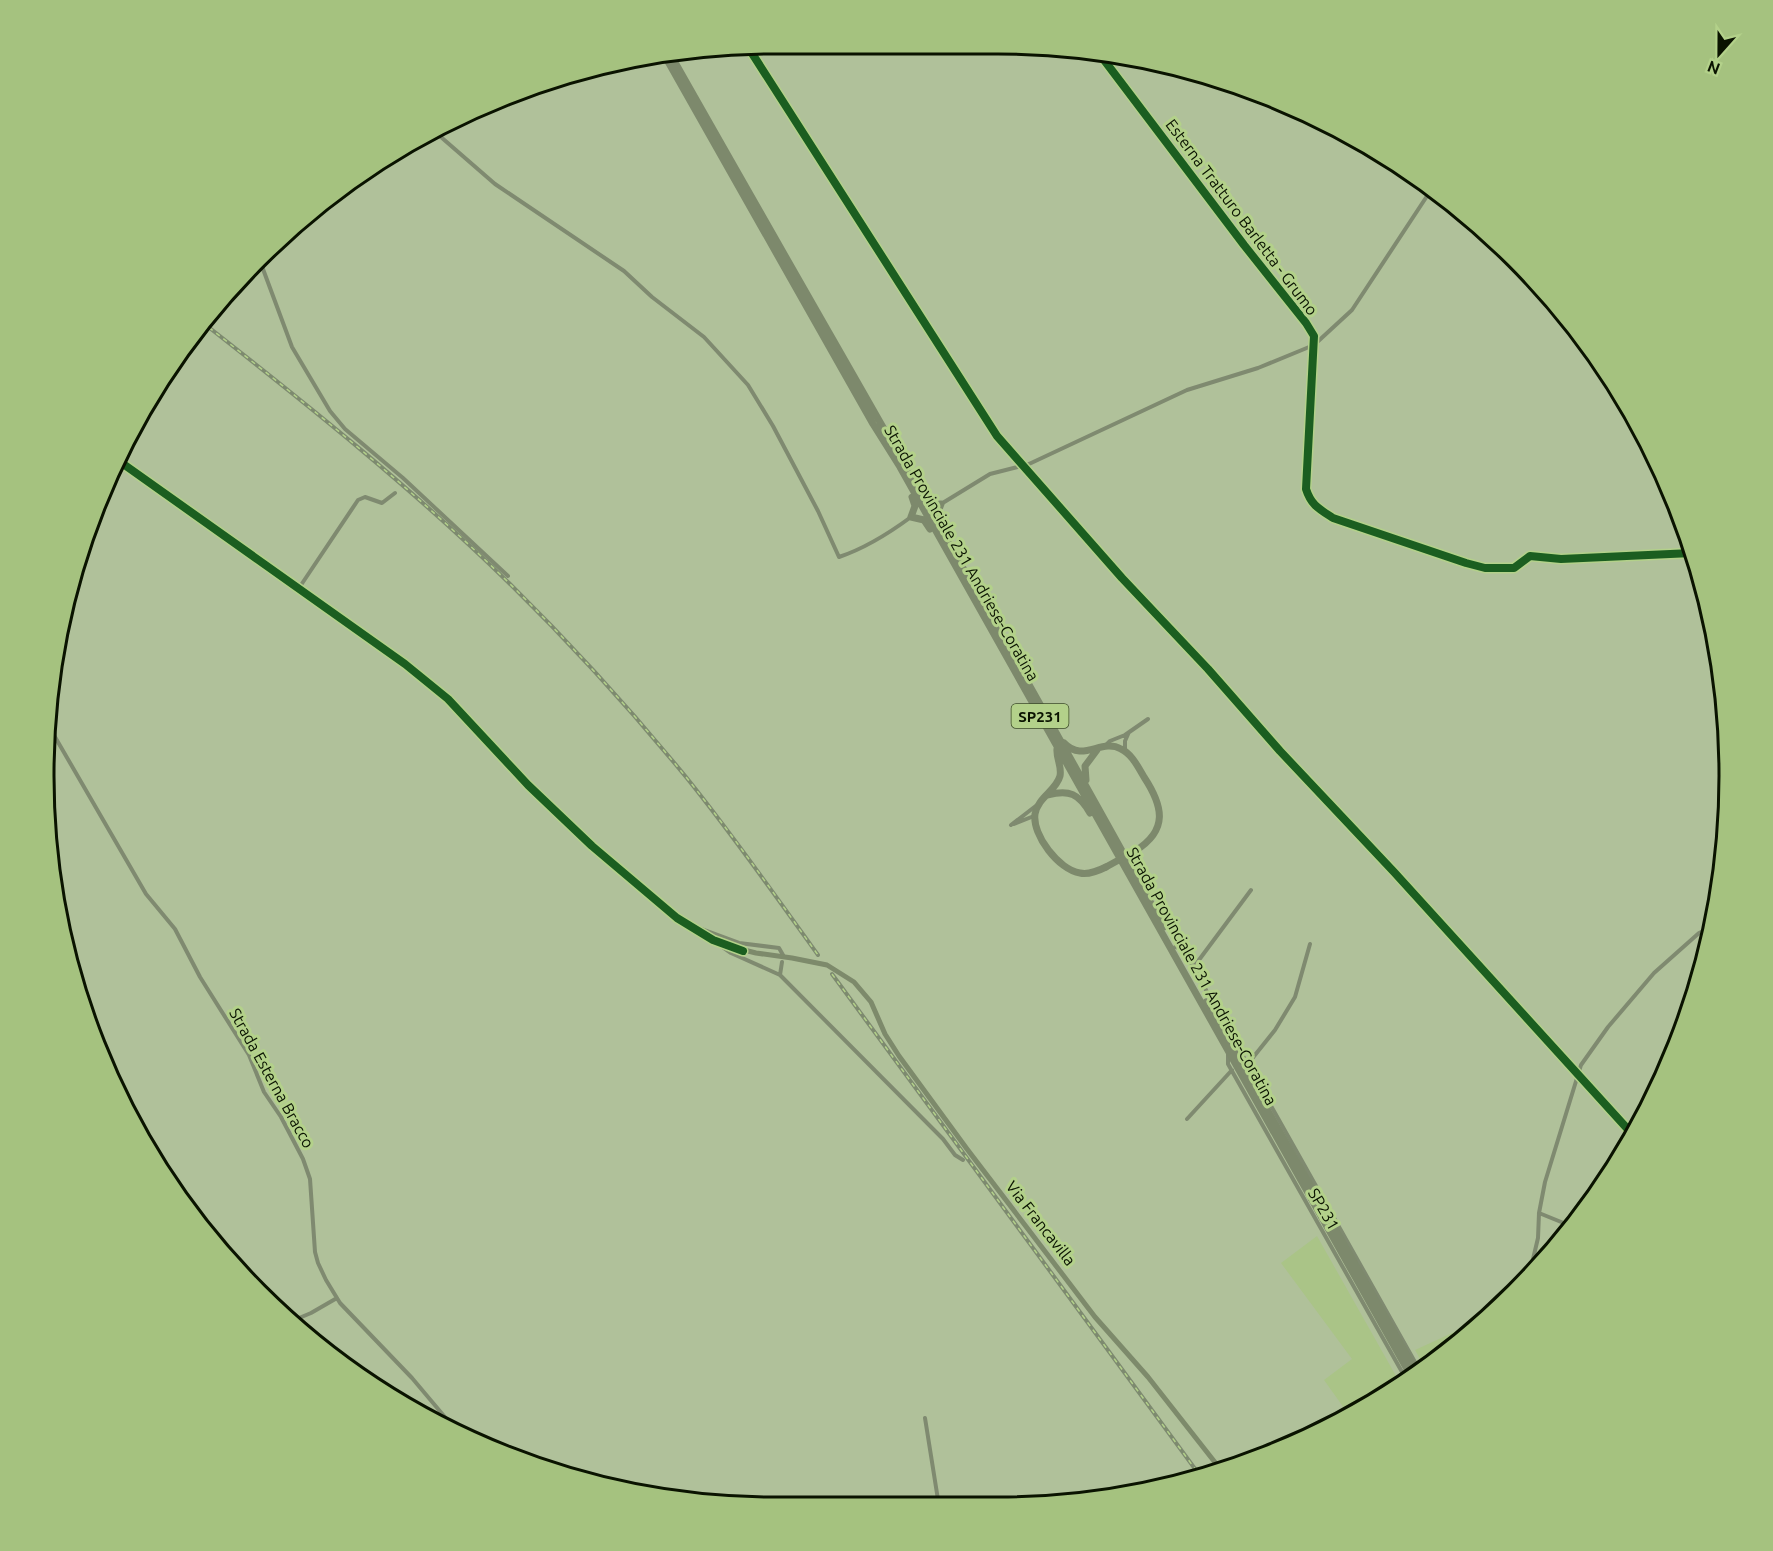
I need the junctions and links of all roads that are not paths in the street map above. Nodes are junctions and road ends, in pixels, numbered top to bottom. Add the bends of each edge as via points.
1 (674, 61) edge
2 (668, 62) edge
3 (1106, 62) edge
4 (441, 137) edge
5 (1427, 196) edge
6 (262, 268) edge
7 (1314, 345) junction
8 (124, 465) edge
9 (902, 465) junction
10 (395, 493) dead end
11 (941, 504) junction
12 (911, 517) junction
13 (1684, 553) edge
14 (961, 562) junction
15 (508, 576) dead end
16 (963, 580) junction
17 (299, 588) junction
18 (1148, 719) dead end
19 (1053, 726) junction
20 (1130, 732) junction
21 (1125, 735) junction
22 (1119, 737) junction
23 (56, 738) edge
24 (1057, 747) junction
25 (1102, 747) junction
26 (1116, 747) junction
27 (1126, 752) junction
28 (1088, 788) junction
29 (1045, 796) junction
30 (1038, 805) junction
31 (1035, 815) junction
32 (1021, 819) junction
33 (1039, 830) junction
34 (1108, 837) junction
35 (1251, 890) dead end
36 (688, 926) junction
37 (1701, 932) edge
38 (1310, 944) dead end
39 (1175, 947) junction
40 (732, 950) junction
41 (783, 955) dead end
42 (782, 962) dead end
43 (1194, 968) junction
44 (780, 975) junction
45 (1227, 1047) junction
46 (1247, 1065) junction
47 (1232, 1070) junction
48 (1187, 1119) dead end
49 (963, 1160) dead end
50 (1539, 1213) junction
51 (1563, 1223) edge
52 (1532, 1259) edge
53 (337, 1298) junction
54 (300, 1318) edge
55 (1414, 1364) edge
56 (1414, 1364) edge
57 (1407, 1369) edge
58 (1402, 1372) edge
59 (444, 1416) edge
60 (925, 1418) dead end
61 (1215, 1463) edge
62 (938, 1497) edge

1 - 9 highway, Strada Provinciale 231 Andriese-Coratina / SP231
2 - 9 highway, Strada Provinciale 231 Andriese-Coratina / SP231 via 873,424
3 - 7 street, Esterna Tratturo Barletta - Grumo via 1306,323 1314,336
4 - 12 street via 495,184 624,271 704,337 748,385 839,557 877,541
5 - 7 street via 1352,310
6 - 15 street via 291,347 330,411 345,429
7 - 11 street via 1187,390 1029,464 990,474
7 - 13 street, Esterna Tratturo Barletta - Grumo via 1306,489 1310,501 1333,518 1485,568 1514,568 1530,556 1561,559
8 - 17 street, Via Francavilla
9 - 11 highway via 928,502
9 - 12 highway via 899,473 915,501
9 - 14 highway, Strada Provinciale 231 Andriese-Coratina / SP231
9 - 16 highway, Strada Provinciale 231 Andriese-Coratina / SP231
10 - 17 street via 382,503 365,497 358,500
11 - 14 highway via 938,519
12 - 16 highway via 926,523
14 - 19 highway, Strada Provinciale 231 Andriese-Coratina / SP231
16 - 24 highway, Strada Provinciale 231 Andriese-Coratina / SP231
17 - 36 street, Via Francavilla via 432,685 592,846
18 - 20 street
19 - 25 highway via 1064,744 1073,750 1090,752
19 - 28 highway, Strada Provinciale 231 Andriese-Coratina / SP231
20 - 21 street
20 - 27 street via 1125,741
21 - 22 street
21 - 26 street
22 - 25 street
22 - 26 street
23 - 53 street, Strada Esterna Bracco via 146,894 175,929 249,1055 264,1092 303,1159 310,1179 315,1252
24 - 29 highway via 1059,780
24 - 34 highway, Strada Provinciale 231 Andriese-Coratina / SP231
25 - 26 highway
25 - 28 highway via 1085,766
26 - 27 highway
27 - 33 highway, bridge via 1159,807 1157,830 1151,839 1087,874 1070,870 1053,855
28 - 39 highway, Strada Provinciale 231 Andriese-Coratina / SP231
29 - 30 highway
29 - 34 highway via 1061,791 1076,796
30 - 31 highway
30 - 32 street
31 - 32 street
31 - 33 highway
32 - 33 street
34 - 45 highway, Strada Provinciale 231 Andriese-Coratina / SP231
35 - 43 street
36 - 40 street, Via Francavilla
36 - 41 street via 740,943 780,948
37 - 50 street via 1654,973 1581,1065 1559,1130
38 - 46 street via 1295,998
39 - 43 street via 1183,950
39 - 55 highway, Strada Provinciale 231 Andriese-Coratina / SP231
40 - 44 street
40 - 61 street, Via Francavilla via 827,965 854,982 871,1002 890,1043 967,1149 1095,1317
42 - 44 street
43 - 46 street
44 - 49 street
45 - 47 street, SP231
45 - 57 highway, Strada Provinciale 231 Andriese-Coratina / SP231
46 - 56 street
47 - 48 street
47 - 58 street, SP231
50 - 51 street
50 - 52 street
53 - 54 street
53 - 59 street, Strada Esterna Bracco
60 - 62 street

